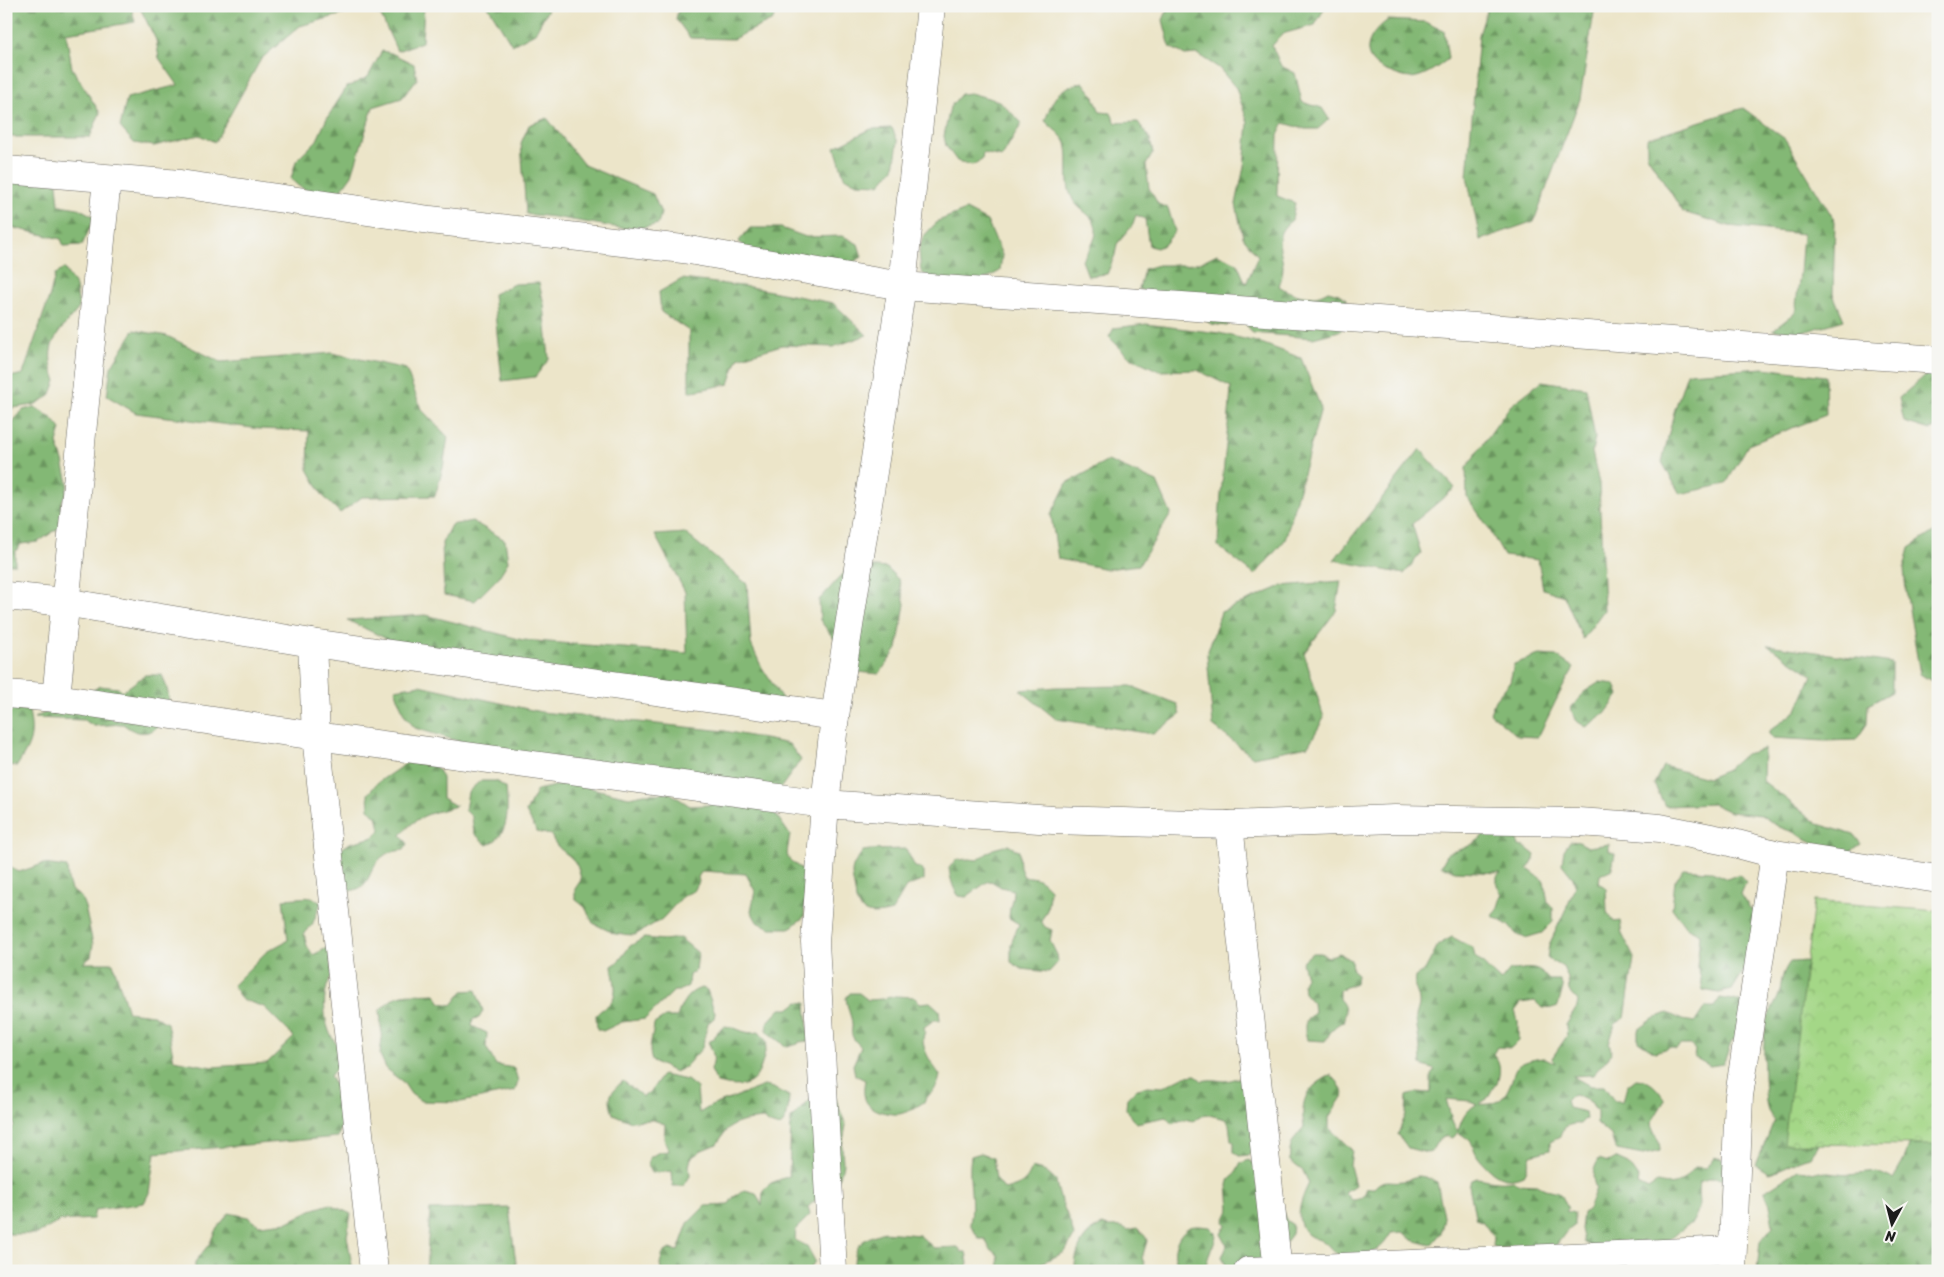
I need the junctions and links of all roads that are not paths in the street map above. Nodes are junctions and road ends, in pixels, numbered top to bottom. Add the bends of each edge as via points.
1 (931, 6) edge
2 (6, 170) edge
3 (107, 179) junction
4 (902, 286) junction
5 (1938, 360) edge
6 (6, 596) edge
7 (64, 602) junction
8 (312, 643) junction
9 (6, 694) edge
10 (56, 698) junction
11 (835, 716) junction
12 (316, 736) junction
13 (825, 804) junction
14 (1229, 825) junction
15 (1775, 854) junction
16 (1938, 879) edge
17 (1732, 1260) edge
18 (1278, 1270) edge
19 (374, 1271) edge
20 (833, 1271) edge
21 (1248, 1271) edge

1 - 4 street
2 - 3 street
3 - 4 street via 180,184 439,221 683,249
3 - 7 street
4 - 5 street
4 - 11 street
6 - 7 street
7 - 8 street
7 - 10 street
8 - 11 street
8 - 12 street
9 - 10 street
10 - 12 street
11 - 13 street
12 - 13 street
12 - 19 street
13 - 14 street via 1053,820
13 - 20 street via 815,942
14 - 15 street via 1395,819 1578,822 1660,828
14 - 18 street
15 - 16 street
15 - 17 street via 1739,1096
17 - 18 street
18 - 21 street

